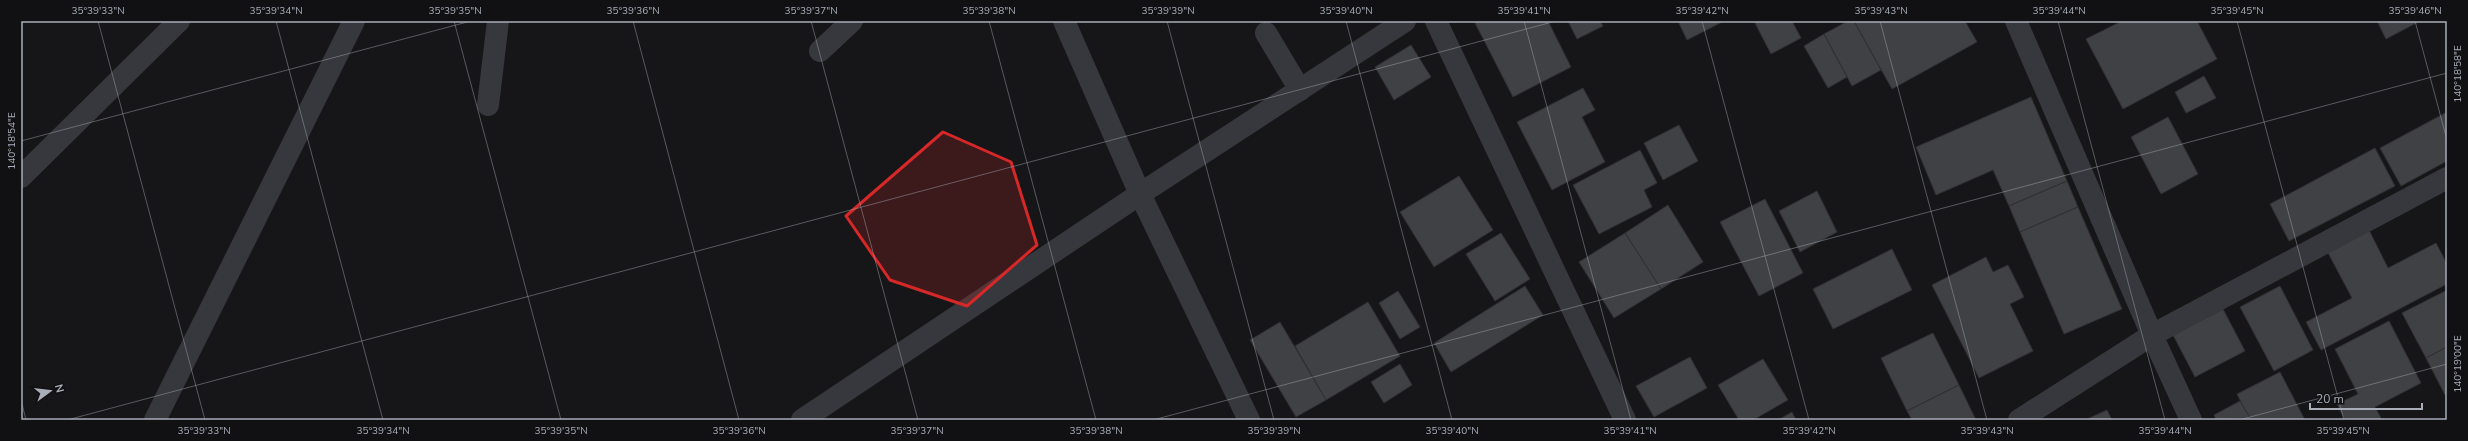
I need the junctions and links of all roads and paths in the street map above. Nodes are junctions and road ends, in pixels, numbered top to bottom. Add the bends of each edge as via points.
1 (179, 21) edge
2 (354, 21) edge
3 (498, 21) edge
4 (852, 21) edge
5 (1064, 21) edge
6 (1405, 21) edge
7 (1436, 21) edge
8 (2016, 21) edge
9 (1266, 33) dead end
10 (820, 51) dead end
11 (1300, 90) junction
12 (488, 105) dead end
13 (21, 177) edge
14 (2447, 178) edge
15 (1140, 194) junction
16 (2152, 335) junction
17 (155, 420) edge
18 (802, 420) edge
19 (1249, 420) edge
20 (1625, 420) edge
21 (2019, 420) edge
22 (2191, 420) edge

1 - 13 street
2 - 17 street
3 - 12 street
4 - 10 street
5 - 15 street
6 - 11 street
7 - 20 street
8 - 16 street
9 - 11 street
11 - 15 street
14 - 16 street
15 - 18 street
15 - 19 street
16 - 21 street
16 - 22 street

